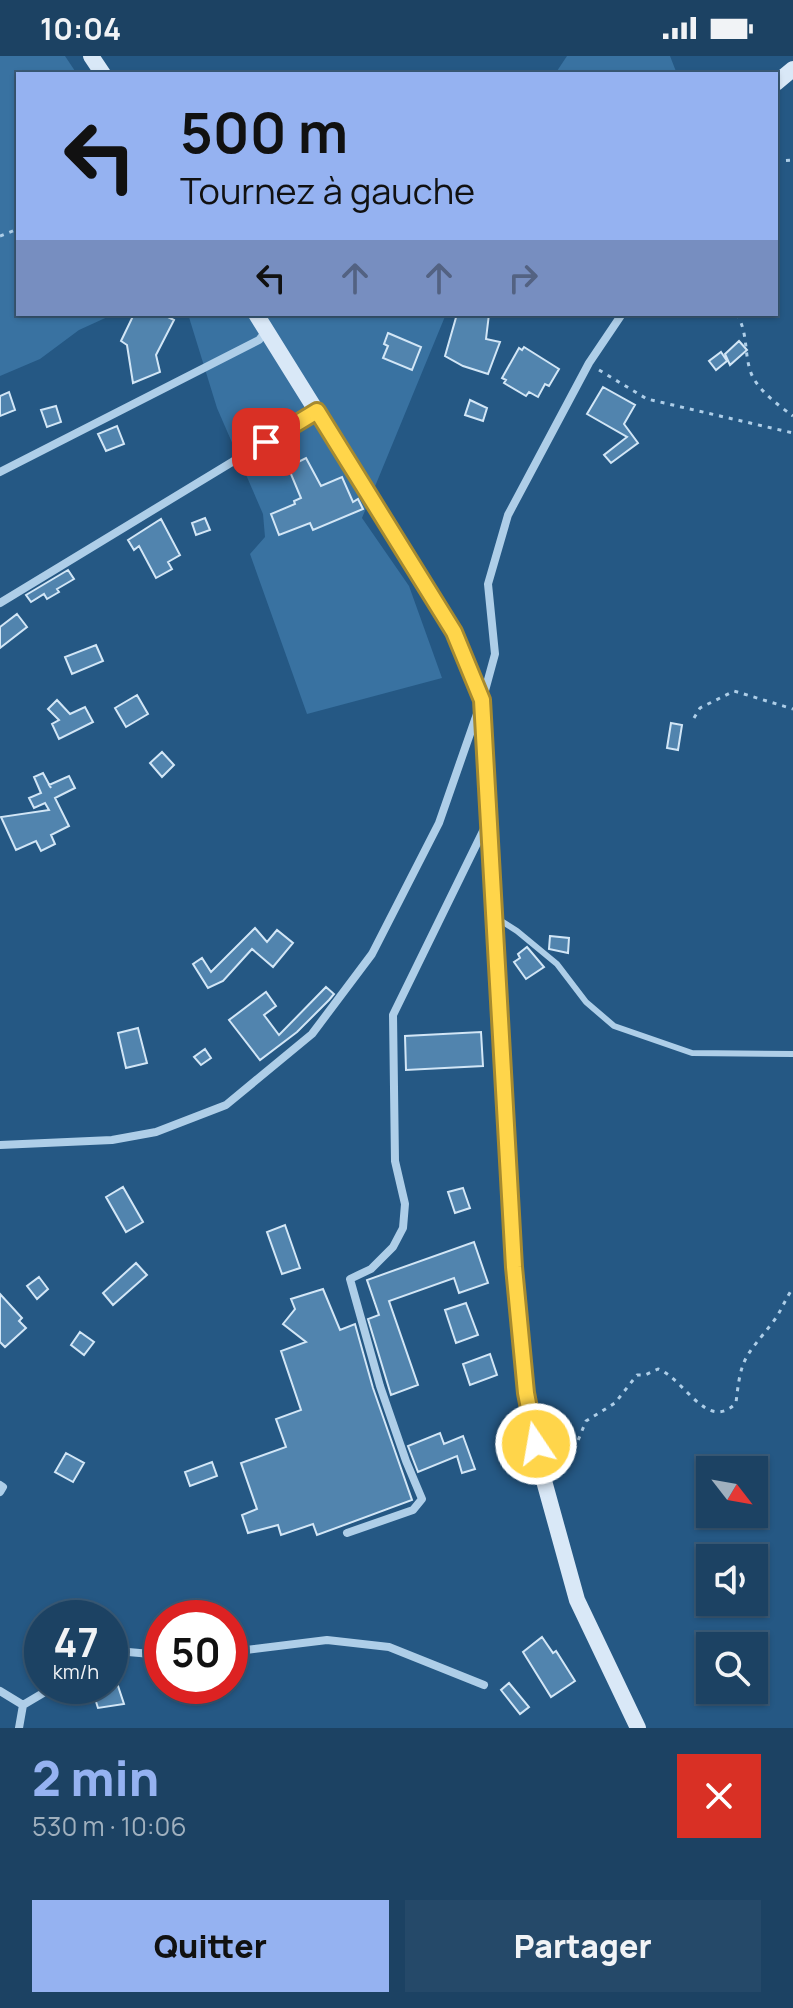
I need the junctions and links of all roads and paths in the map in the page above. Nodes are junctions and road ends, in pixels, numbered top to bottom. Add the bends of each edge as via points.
1 (257, 316) edge
2 (621, 316) edge
3 (738, 316) edge
4 (267, 330) junction
5 (589, 363) junction
6 (317, 411) junction
7 (793, 416) edge
8 (793, 433) edge
9 (0, 472) edge
10 (0, 603) edge
11 (482, 700) junction
12 (793, 709) edge
13 (694, 718) dead end
14 (489, 819) junction
15 (492, 915) junction
16 (793, 1054) edge
17 (0, 1145) edge
18 (793, 1288) edge
19 (544, 1481) junction
20 (0, 1485) edge
21 (0, 1492) edge
22 (347, 1533) dead end
23 (248, 1650) edge
24 (484, 1685) dead end
25 (0, 1691) edge
26 (23, 1705) joint
27 (19, 1728) edge
28 (638, 1728) edge

1 - 4 main road
2 - 5 street
3 - 7 path via 750,371 776,404
4 - 6 main road
4 - 9 street via 259,340
5 - 8 path via 647,399
5 - 11 street via 508,515 488,584 495,654
6 - 10 street
6 - 11 main road via 454,632
11 - 14 main road
11 - 17 street via 439,823 379,941 312,1034 226,1105 156,1132 112,1140
12 - 13 path via 734,691 700,708
14 - 15 main road
14 - 22 street via 393,1015 395,1161 405,1204 403,1228 371,1269 350,1279 380,1386 422,1499 413,1510
15 - 16 lane via 557,964 586,1002 614,1026 692,1053
15 - 19 main road via 514,1267 526,1393
18 - 19 path via 745,1357 736,1403 728,1411 715,1413 703,1407 667,1372 637,1375 615,1403 586,1421 570,1460
19 - 28 main road via 577,1600
20 - 21 street
23 - 24 street via 327,1640 389,1647
25 - 26 street
26 - 27 street

